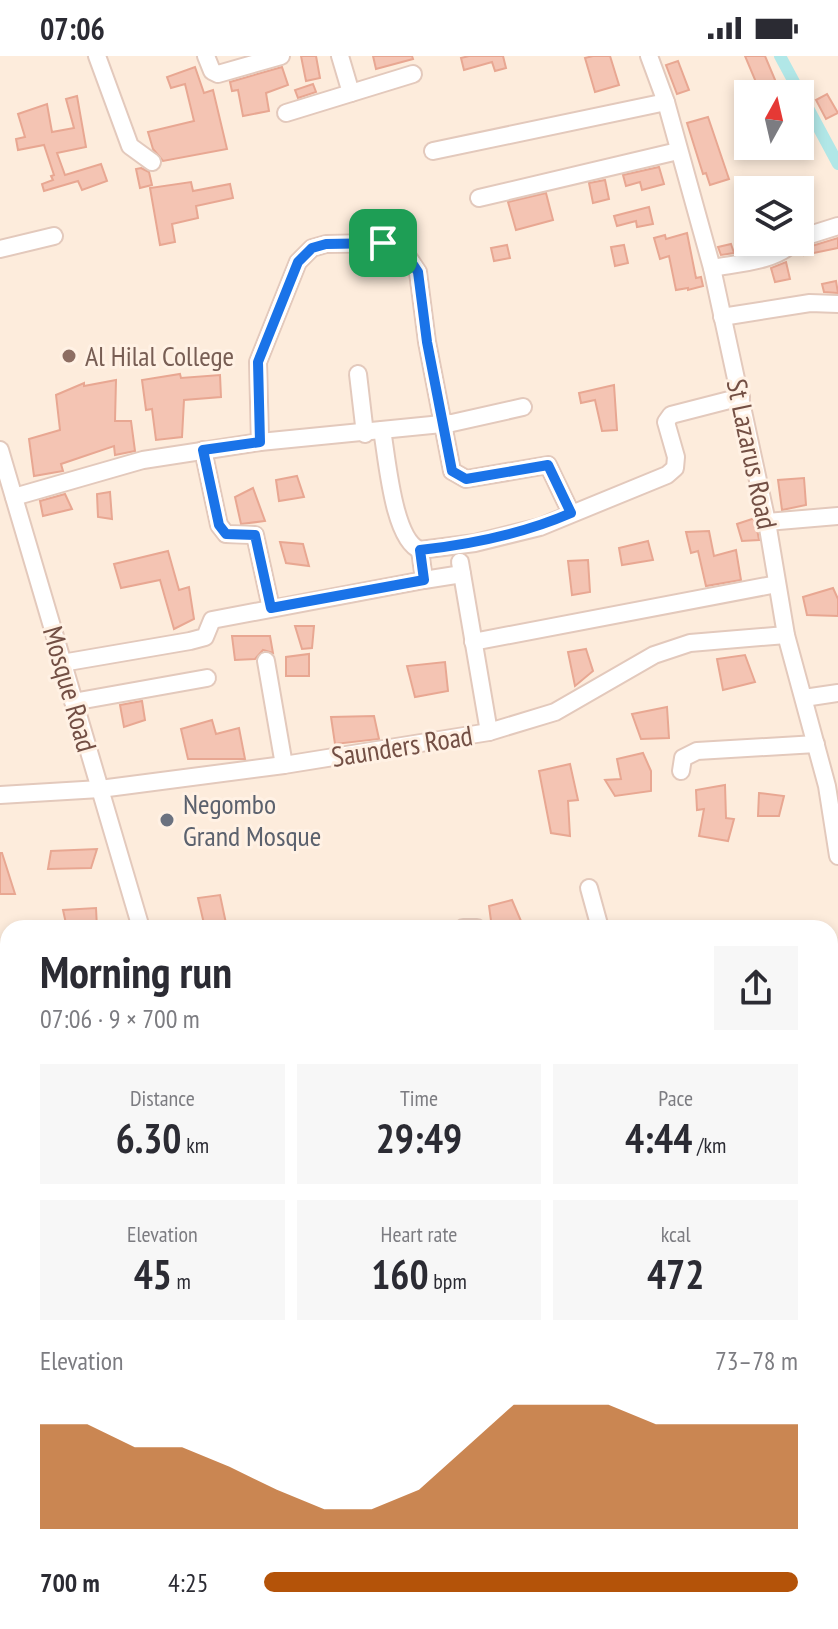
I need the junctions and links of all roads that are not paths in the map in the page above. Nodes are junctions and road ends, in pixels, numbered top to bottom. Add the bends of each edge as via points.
1 (97, 56) edge
2 (206, 56) edge
3 (281, 56) edge
4 (340, 56) edge
5 (649, 56) edge
6 (413, 74) dead end
7 (351, 93) junction
8 (666, 102) junction
9 (286, 113) dead end
10 (433, 151) dead end
11 (678, 151) junction
12 (152, 162) dead end
13 (479, 198) dead end
14 (838, 226) edge
15 (814, 234) edge
16 (54, 236) dead end
17 (0, 249) edge
18 (774, 256) edge
19 (712, 268) junction
20 (838, 304) edge
21 (722, 317) junction
22 (358, 374) dead end
23 (741, 397) junction
24 (523, 407) dead end
25 (444, 424) junction
26 (382, 430) junction
27 (365, 434) junction
28 (260, 442) junction
29 (0, 450) edge
30 (203, 450) junction
31 (14, 497) junction
32 (571, 513) junction
33 (838, 516) edge
34 (767, 522) junction
35 (420, 550) junction
36 (424, 580) junction
37 (777, 584) junction
38 (271, 608) junction
39 (786, 635) junction
40 (473, 642) junction
41 (266, 661) dead end
42 (62, 663) junction
43 (207, 678) dead end
44 (838, 693) edge
45 (804, 698) junction
46 (73, 702) junction
47 (489, 732) junction
48 (816, 744) junction
49 (284, 765) junction
50 (681, 771) dead end
51 (832, 785) edge
52 (100, 789) junction
53 (0, 795) edge
54 (838, 856) edge
55 (589, 888) dead end
56 (139, 920) edge
57 (598, 920) edge

1 - 12 street via 130,146
2 - 3 street via 218,74
4 - 7 street
5 - 8 street, St Lazarus Road
6 - 7 street
7 - 9 street
8 - 10 street
8 - 11 street, St Lazarus Road
11 - 13 street
11 - 19 street, St Lazarus Road
14 - 15 street
16 - 17 street
18 - 19 street
19 - 21 street, St Lazarus Road
20 - 21 street via 810,303
21 - 23 street, St Lazarus Road
22 - 27 street
23 - 32 street via 671,415 666,422 675,468
23 - 34 street, St Lazarus Road
24 - 25 street
25 - 26 street
25 - 28 street via 418,272 404,251 383,243 326,244 312,248 298,262 258,362
25 - 32 street via 452,471 466,479 548,465
26 - 27 street
26 - 35 street via 396,511 407,542
27 - 28 street
28 - 30 street
29 - 31 street, Mosque Road
30 - 31 street via 143,460
30 - 38 street via 219,525 226,534 255,535
31 - 42 street, Mosque Road
32 - 35 street via 488,540
33 - 34 street
34 - 37 street, St Lazarus Road
35 - 36 street
36 - 38 street
36 - 40 street via 461,568
37 - 39 street, St Lazarus Road
37 - 40 street
38 - 42 street via 212,620 205,637 190,641
39 - 45 street, St Lazarus Road
39 - 47 street, Saunders Road via 690,643 654,655 555,712
40 - 47 street
41 - 49 street
42 - 46 street, Mosque Road
43 - 46 street
44 - 45 street
45 - 48 street, St Lazarus Road
46 - 52 street, Mosque Road
47 - 49 street, Saunders Road
48 - 50 street via 697,751 683,758
48 - 51 street, St Lazarus Road
49 - 52 street, Saunders Road
51 - 54 street, St Lazarus Road
52 - 53 street, Saunders Road
52 - 56 street, Mosque Road
55 - 57 street

